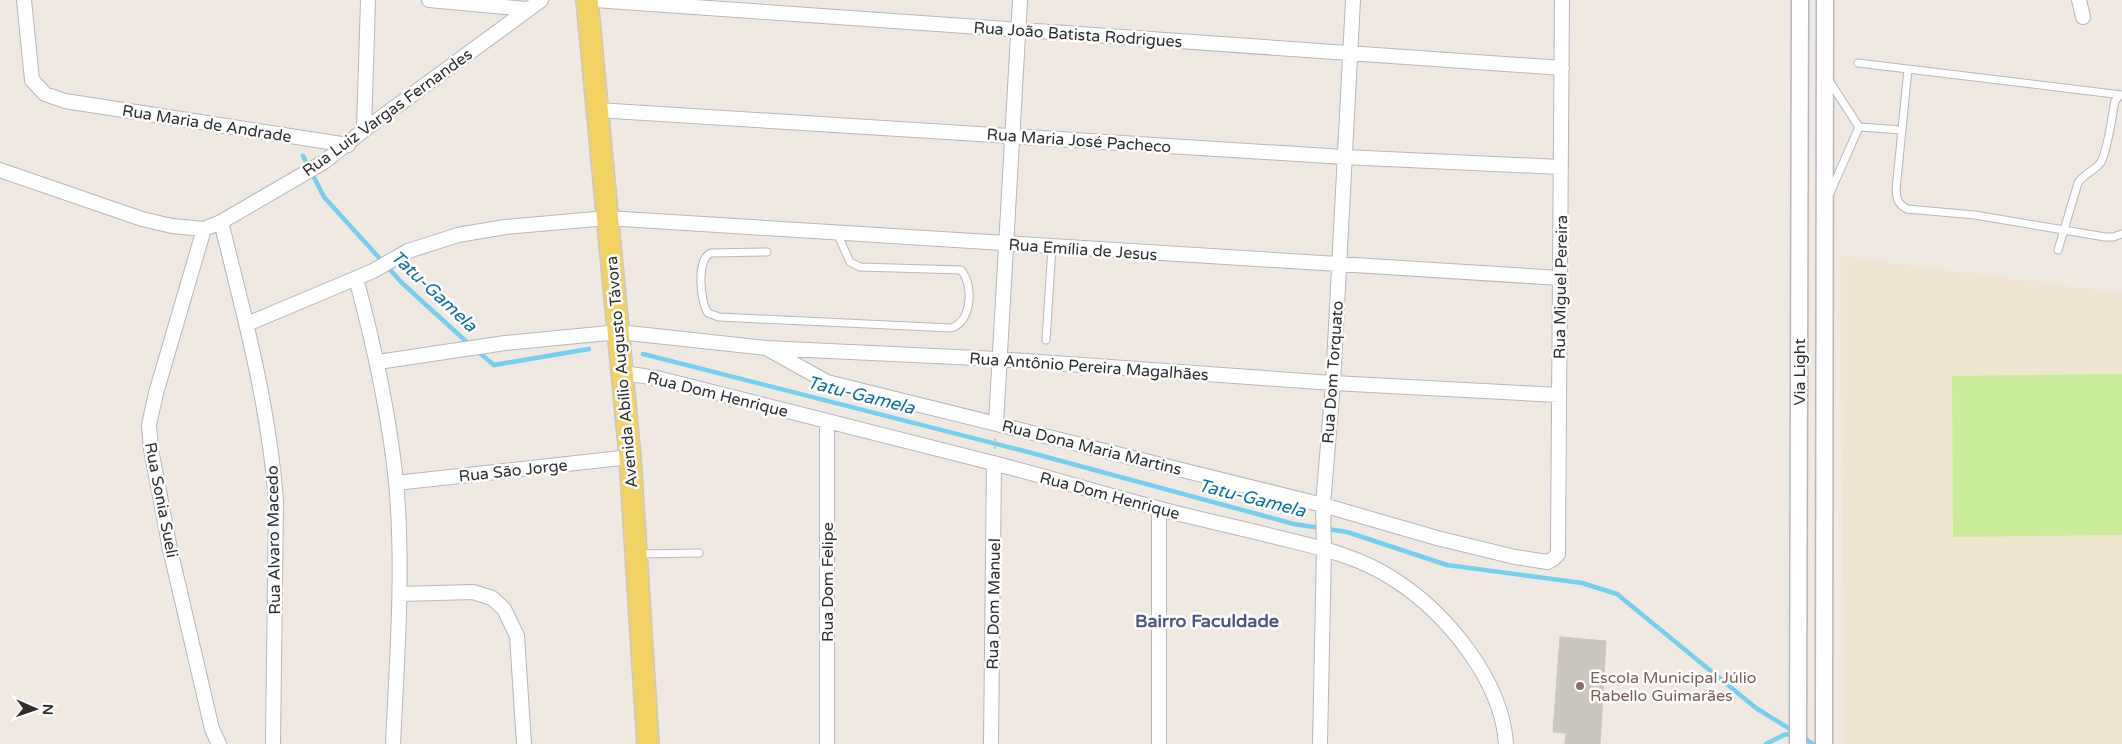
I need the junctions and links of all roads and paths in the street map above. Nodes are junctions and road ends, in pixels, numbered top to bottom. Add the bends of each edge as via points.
1 (24, 0) edge
2 (368, 0) edge
3 (429, 0) edge
4 (541, 0) edge
5 (587, 0) edge
6 (595, 0) edge
7 (1020, 0) edge
8 (1353, 0) edge
9 (1562, 0) edge
10 (1800, 0) edge
11 (1825, 0) edge
12 (2079, 0) edge
13 (526, 9) junction
14 (2084, 18) dead end
15 (1020, 29) junction
16 (1350, 53) junction
17 (1858, 63) dead end
18 (1562, 68) junction
19 (1908, 69) junction
20 (1825, 73) junction
21 (2121, 95) edge
22 (597, 110) junction
23 (1858, 127) junction
24 (364, 130) junction
25 (1902, 130) junction
26 (1012, 136) junction
27 (348, 144) junction
28 (1344, 157) junction
29 (1561, 167) junction
30 (0, 170) edge
31 (1824, 206) junction
32 (607, 218) junction
33 (221, 222) junction
34 (204, 229) junction
35 (2064, 230) junction
36 (837, 233) junction
37 (2122, 234) edge
38 (1006, 244) junction
39 (1052, 247) junction
40 (2058, 250) dead end
41 (767, 252) dead end
42 (1339, 266) junction
43 (356, 278) junction
44 (1560, 278) junction
45 (247, 324) junction
46 (619, 332) junction
47 (1046, 340) dead end
48 (766, 348) junction
49 (998, 359) junction
50 (378, 362) junction
51 (623, 373) junction
52 (1333, 383) junction
53 (1559, 395) junction
54 (827, 421) junction
55 (996, 423) junction
56 (630, 457) junction
57 (994, 464) junction
58 (396, 483) junction
59 (1159, 509) junction
60 (1323, 512) junction
61 (1324, 544) junction
62 (699, 553) dead end
63 (637, 554) junction
64 (1541, 562) joint
65 (400, 594) junction
66 (219, 744) edge
67 (273, 744) edge
68 (393, 744) edge
69 (524, 744) edge
70 (648, 744) edge
71 (827, 744) edge
72 (991, 744) edge
73 (1159, 744) edge
74 (1320, 744) edge
75 (1506, 744) edge
76 (1798, 744) edge
77 (1824, 744) edge

1 - 27 street, Rua Maria de Andrade via 32,80 45,94 66,101
2 - 24 street
3 - 13 street
4 - 13 street, Rua Luiz Vargas Fernandes
5 - 22 main road, Avenida Abílio Augusto Távora
6 - 15 street, Rua João Batista Rodrigues
7 - 15 street
8 - 16 street, Rua Dom Torquato
9 - 18 street, Rua Miguel Pereira
10 - 76 street, Via Light
11 - 20 street, Via Light
12 - 14 street
13 - 24 street, Rua Luiz Vargas Fernandes
15 - 16 street, Rua João Batista Rodrigues
15 - 26 street
16 - 18 street, Rua João Batista Rodrigues
16 - 28 street, Rua Dom Torquato
17 - 19 lane
18 - 29 street, Rua Miguel Pereira
19 - 21 lane
19 - 25 lane
20 - 23 lane
20 - 31 street, Via Light
21 - 35 lane via 2115,101 2101,162 2078,182
22 - 26 street, Rua Maria José Pacheco
22 - 32 main road, Avenida Abílio Augusto Távora
23 - 25 lane
23 - 31 lane
24 - 27 street, Rua Luiz Vargas Fernandes
25 - 35 lane via 1896,190 1897,200 1906,209
26 - 28 street, Rua Maria José Pacheco
26 - 38 street
27 - 33 street, Rua Luiz Vargas Fernandes via 324,162
28 - 29 street, Rua Maria José Pacheco
28 - 42 street, Rua Dom Torquato
29 - 44 street, Rua Miguel Pereira
30 - 34 street, Rua Luiz Vargas Fernandes via 142,219
31 - 77 street, Via Light
32 - 36 street, Rua Emília de Jesus
32 - 43 street, Rua Emília de Jesus via 468,233 408,251
32 - 46 main road, Avenida Abílio Augusto Távora
33 - 34 street, Rua Luiz Vargas Fernandes
33 - 45 street, Rua Alvaro Macedo
34 - 66 street, Rua Sonia Sueli via 149,425 170,549 212,729
35 - 37 lane via 2113,237
35 - 40 lane
36 - 38 street, Rua Emília de Jesus
36 - 41 lane via 847,257 860,267 961,270 968,284 965,318 951,328 719,317 708,313 701,298 702,261 706,255
38 - 39 street, Rua Emília de Jesus
38 - 49 street
39 - 42 street, Rua Emília de Jesus
39 - 47 lane
42 - 44 street, Rua Emília de Jesus
42 - 52 street, Rua Dom Torquato
43 - 45 street, Rua Emília de Jesus
43 - 50 street
44 - 53 street, Rua Miguel Pereira
45 - 67 street, Rua Alvaro Macedo via 268,427 276,501
46 - 48 street, Rua Antônio Pereira Magalhães
46 - 50 street, Rua Antônio Pereira Magalhães via 505,343
46 - 51 main road, Avenida Abílio Augusto Távora
48 - 49 street, Rua Antônio Pereira Magalhães
48 - 55 street, Rua Dona Maria Martins via 828,382
49 - 52 street, Rua Antônio Pereira Magalhães
49 - 55 street
50 - 58 street
51 - 54 street, Rua Dom Henrique via 657,378
51 - 56 main road, Avenida Abílio Augusto Távora
52 - 53 street, Rua Antônio Pereira Magalhães
52 - 60 street, Rua Dom Torquato
53 - 64 street, Rua Miguel Pereira via 1558,554 1553,560
54 - 57 street, Rua Dom Henrique
54 - 71 street, Rua Dom Felipe
55 - 57 path
55 - 60 street, Rua Dona Maria Martins
56 - 58 street, Rua Sāo Jorge
56 - 63 main road, Avenida Abílio Augusto Távora
57 - 59 street, Rua Dom Henrique
57 - 72 street, Rua Dom Manuel
58 - 65 street
59 - 61 street, Rua Dom Henrique
59 - 73 street
60 - 61 street, Rua Dom Torquato
60 - 64 street, Rua Dona Maria Martins
61 - 74 street, Rua Dom Torquato
61 - 75 street, Rua Dom Henrique via 1394,579 1453,629 1475,660 1499,706
62 - 63 lane
63 - 70 main road, Avenida Abílio Augusto Távora
65 - 68 street
65 - 69 street via 473,592 492,598 504,609 517,636

